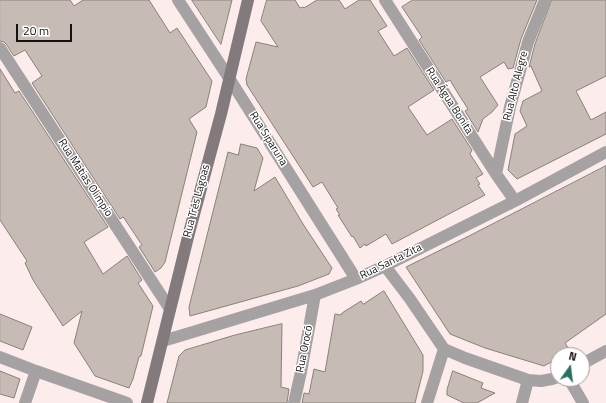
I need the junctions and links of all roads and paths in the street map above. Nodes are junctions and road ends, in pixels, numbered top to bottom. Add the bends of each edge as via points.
1 (178, 0) edge
2 (248, 0) edge
3 (385, 0) edge
4 (545, 0) edge
5 (0, 48) edge
6 (229, 78) junction
7 (606, 152) edge
8 (496, 174) junction
9 (515, 201) junction
10 (385, 266) junction
11 (356, 279) junction
12 (315, 295) junction
13 (170, 309) junction
14 (163, 341) junction
15 (444, 349) junction
16 (606, 351) edge
17 (0, 357) edge
18 (590, 360) edge
19 (36, 371) junction
20 (550, 379) edge
21 (528, 380) junction
22 (574, 387) edge
23 (25, 403) edge
24 (127, 403) edge
25 (146, 403) edge
26 (294, 403) edge
27 (427, 403) edge
28 (522, 403) edge
29 (583, 403) edge

1 - 6 street, Rua Siparuna
2 - 6 street, Rua Três Lagoas
3 - 8 street, Rua Água Bonita
4 - 8 street, Rua Alto Alegre via 528,42 510,107
5 - 13 street, Rua Matias Olímpio
6 - 11 street, Rua Siparuna
6 - 13 street, Rua Três Lagoas
7 - 9 street, Rua Santa Zita
8 - 9 street, Rua Água Bonita
9 - 10 street, Rua Santa Zita
10 - 11 street, Rua Santa Zita
10 - 15 street
11 - 12 street, Rua Santa Zita
12 - 14 street, Rua Santa Zita
12 - 26 street, Rua Orocó
13 - 14 street, Rua Três Lagoas
14 - 25 street, Rua Três Lagoas
15 - 21 street
15 - 27 street
16 - 18 street
17 - 19 street
19 - 23 street
19 - 24 street
20 - 21 street
21 - 28 street
22 - 29 street

